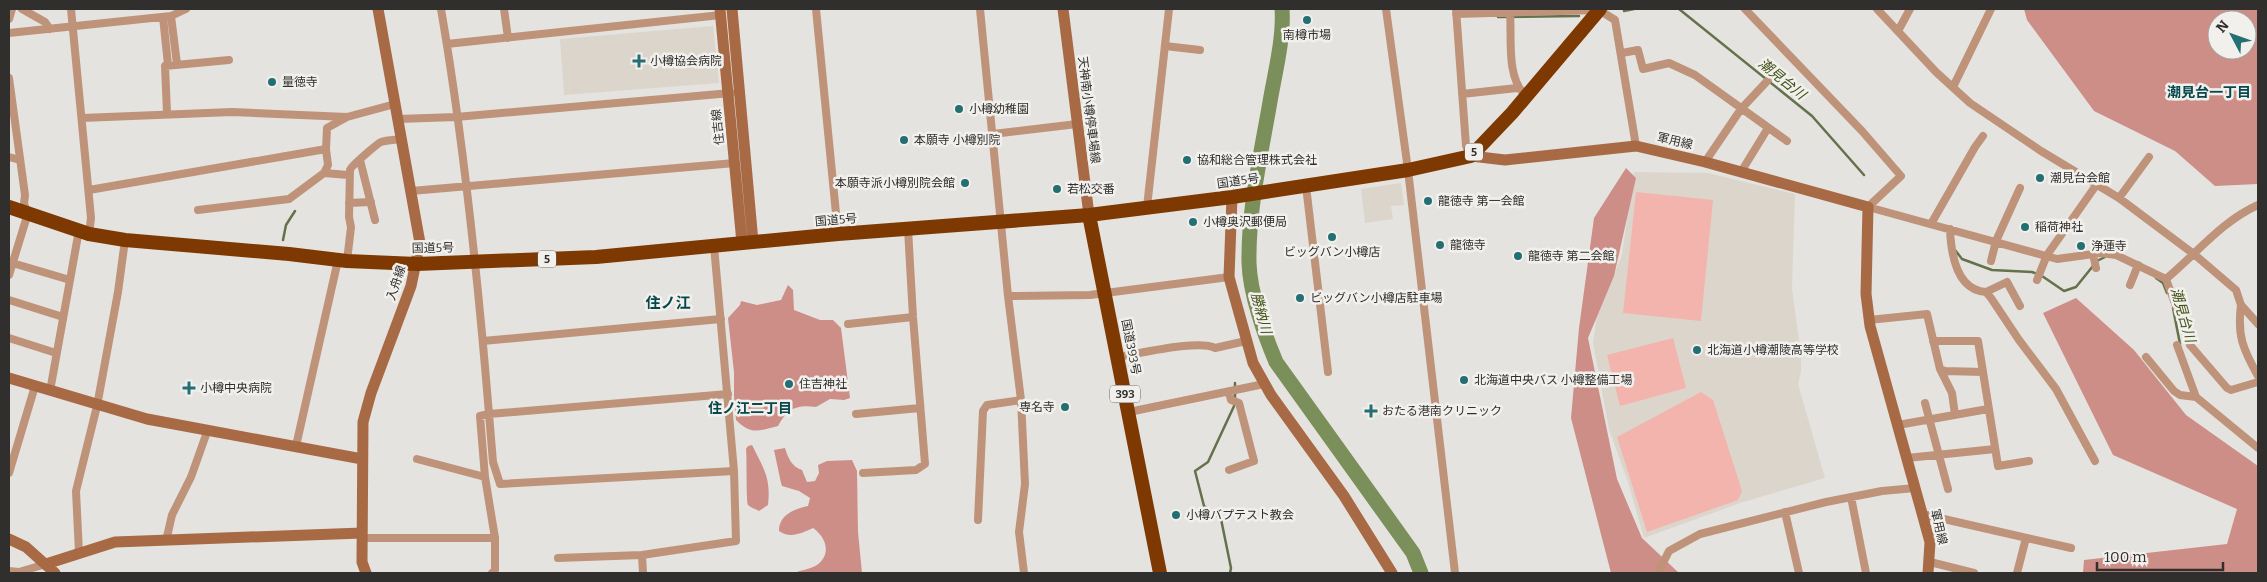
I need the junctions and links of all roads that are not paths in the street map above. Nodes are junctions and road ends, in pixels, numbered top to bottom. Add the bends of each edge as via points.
1 (12, 9) edge
2 (22, 9) edge
3 (71, 9) edge
4 (186, 9) edge
5 (378, 9) edge
6 (441, 9) edge
7 (504, 9) edge
8 (732, 9) edge
9 (816, 9) edge
10 (980, 9) edge
11 (1063, 9) edge
12 (1169, 9) edge
13 (1386, 9) edge
14 (1745, 9) edge
15 (1877, 9) edge
16 (1910, 9) edge
17 (1991, 9) edge
18 (1599, 10) edge
19 (1456, 11) edge
20 (721, 12) edge
21 (171, 16) junction
22 (1510, 16) junction
23 (163, 17) junction
24 (9, 19) edge
25 (73, 27) junction
26 (50, 30) junction
27 (1898, 31) junction
28 (9, 33) edge
29 (508, 38) junction
30 (447, 44) junction
31 (1165, 46) junction
32 (1200, 50) dead end
33 (1622, 52) junction
34 (229, 60) dead end
35 (177, 64) junction
36 (168, 65) junction
37 (9, 78) edge
38 (1769, 79) dead end
39 (1953, 88) junction
40 (741, 92) junction
41 (1521, 92) junction
42 (728, 93) junction
43 (1462, 94) junction
44 (395, 104) junction
45 (10, 108) edge
46 (1741, 109) junction
47 (167, 113) junction
48 (347, 117) junction
49 (456, 117) junction
50 (82, 118) junction
51 (398, 119) junction
52 (1077, 124) junction
53 (1768, 128) junction
54 (993, 134) junction
55 (1983, 136) dead end
56 (402, 139) junction
57 (1787, 141) dead end
58 (1636, 146) junction
59 (326, 149) junction
60 (1471, 156) junction
61 (9, 157) edge
62 (2149, 158) dead end
63 (20, 160) junction
64 (360, 160) junction
65 (1705, 162) junction
66 (735, 163) junction
67 (1408, 170) junction
68 (1741, 172) junction
69 (324, 174) junction
70 (348, 175) junction
71 (2097, 184) junction
72 (465, 185) junction
73 (1306, 186) junction
74 (2020, 188) dead end
75 (89, 190) junction
76 (411, 191) junction
77 (1232, 197) junction
78 (2119, 198) junction
79 (371, 202) junction
80 (350, 204) junction
81 (2258, 205) edge
82 (9, 207) edge
83 (1147, 207) junction
84 (1868, 207) junction
85 (198, 210) dead end
86 (28, 213) junction
87 (1089, 215) junction
88 (375, 220) dead end
89 (1002, 222) junction
90 (1931, 224) junction
91 (908, 229) junction
92 (1950, 229) junction
93 (84, 232) junction
94 (838, 234) junction
95 (124, 240) junction
96 (1996, 241) junction
97 (748, 242) junction
98 (714, 246) junction
99 (2047, 255) junction
100 (2195, 255) junction
101 (343, 261) junction
102 (1991, 261) dead end
103 (11, 262) edge
104 (476, 262) junction
105 (417, 264) junction
106 (2137, 268) junction
107 (9, 275) edge
108 (1229, 277) junction
109 (2038, 277) dead end
110 (2166, 279) junction
111 (70, 280) junction
112 (2130, 285) dead end
113 (1986, 292) junction
114 (1105, 293) junction
115 (1008, 296) junction
116 (9, 300) edge
117 (2241, 305) junction
118 (2020, 306) dead end
119 (63, 317) junction
120 (913, 317) junction
121 (722, 319) junction
122 (1869, 320) junction
123 (848, 324) dead end
124 (2258, 324) edge
125 (9, 338) edge
126 (483, 341) junction
127 (1246, 341) junction
128 (1934, 341) junction
129 (2177, 345) dead end
130 (2190, 345) junction
131 (56, 353) junction
132 (2183, 354) junction
133 (1117, 357) junction
134 (2146, 357) dead end
135 (1940, 369) junction
136 (1328, 372) dead end
137 (1982, 372) junction
138 (2258, 376) edge
139 (9, 378) edge
140 (2258, 382) edge
141 (1264, 384) junction
142 (35, 386) junction
143 (50, 391) junction
144 (1229, 392) junction
145 (728, 394) junction
146 (2198, 394) junction
147 (1021, 400) junction
148 (1925, 403) dead end
149 (97, 406) junction
150 (920, 408) junction
151 (1988, 409) junction
152 (1129, 412) junction
153 (489, 414) junction
154 (856, 414) dead end
155 (1955, 415) junction
156 (1930, 420) junction
157 (1898, 425) junction
158 (208, 432) junction
159 (296, 446) junction
160 (2258, 448) edge
161 (1995, 449) junction
162 (1939, 455) junction
163 (1907, 458) junction
164 (362, 459) junction
165 (417, 459) dead end
166 (2029, 461) dead end
167 (2095, 461) dead end
168 (1229, 470) dead end
169 (734, 471) junction
170 (9, 473) edge
171 (863, 473) dead end
172 (486, 477) junction
173 (1915, 488) junction
174 (1948, 489) dead end
175 (1851, 497) junction
176 (1785, 512) junction
177 (1922, 514) junction
178 (978, 520) dead end
179 (362, 536) junction
180 (495, 538) junction
181 (2026, 538) junction
182 (9, 539) edge
183 (166, 541) junction
184 (2071, 548) dead end
185 (79, 553) junction
186 (642, 555) junction
187 (558, 558) dead end
188 (46, 564) junction
189 (1929, 568) edge
190 (9, 571) edge
191 (495, 572) edge
192 (18, 573) edge
193 (55, 573) edge
194 (366, 573) edge
195 (643, 573) edge
196 (1024, 573) edge
197 (1160, 573) edge
198 (1392, 573) edge
199 (1455, 573) edge
200 (1658, 573) edge
201 (1799, 573) edge
202 (1866, 573) edge
203 (1974, 573) edge
204 (2017, 573) edge

1 - 24 street
2 - 26 street via 45,22
3 - 25 street
4 - 21 street
5 - 44 street, 入舟線
6 - 30 street
7 - 29 street
8 - 40 street, 住吉線
9 - 94 street
10 - 54 street
11 - 52 street, 天神南小樽停車場線
12 - 31 street
13 - 67 street
14 - 84 street via 1901,176
15 - 27 street
16 - 27 street
17 - 39 street
18 - 22 street
18 - 33 street via 1615,20
18 - 41 highway, 5
19 - 22 street
19 - 43 street
20 - 29 street
20 - 42 street, 住吉線
21 - 23 street
21 - 35 street
22 - 41 street via 1513,68
23 - 25 street
23 - 36 street
25 - 26 street
25 - 50 street
26 - 28 street
27 - 39 street
29 - 30 street
30 - 49 street
31 - 32 street
31 - 83 street
33 - 46 street via 1638,50 1642,69 1670,63 1695,75
33 - 58 street
34 - 35 street
35 - 36 street
36 - 47 street via 164,69
37 - 45 street
38 - 46 street
39 - 71 street via 2041,151
40 - 42 street
40 - 97 street, 住吉線
41 - 43 street
41 - 60 highway, 5 via 1512,113
42 - 49 street
42 - 66 street, 住吉線
43 - 60 street via 1466,146
44 - 48 street
44 - 51 street, 入舟線
45 - 63 street
46 - 53 street
46 - 65 street
47 - 48 street via 246,112
47 - 50 street
48 - 59 street via 327,128
49 - 51 street
49 - 72 street
50 - 75 street
51 - 56 street, 入舟線
52 - 54 street
52 - 87 street, 天神南小樽停車場線
53 - 57 street
53 - 68 street
54 - 89 street
55 - 90 street
56 - 64 street via 380,142
56 - 76 street, 入舟線
58 - 60 street, 軍用線 via 1504,160
58 - 65 street, 軍用線
59 - 69 street via 328,164
59 - 75 street
60 - 67 highway, 国道5号 / 5
61 - 63 street
62 - 78 street
63 - 86 street via 24,204
64 - 70 street
64 - 79 street
65 - 68 street, 軍用線
66 - 72 street
66 - 97 street, 住吉線
67 - 73 highway, 国道5号 / 5
67 - 199 street
68 - 84 street, 軍用線
69 - 70 street
69 - 85 street via 289,199
70 - 80 street
71 - 78 street
71 - 99 street
72 - 76 street
72 - 104 street
73 - 77 highway, 国道5号 / 5
73 - 136 street
74 - 96 street
75 - 93 street via 91,218
76 - 105 street, 入舟線 via 420,243
77 - 83 highway, 国道5号 / 5
77 - 108 street
78 - 100 street
79 - 80 street
79 - 88 street
80 - 101 street via 351,227
81 - 100 street via 2219,230
82 - 86 highway, 国道5号 / 5
83 - 87 highway, 国道5号 / 5
84 - 90 street
84 - 122 street, 軍用線 via 1866,280
86 - 93 highway, 国道5号 / 5
86 - 103 street
87 - 89 highway, 国道5号 / 5
87 - 114 highway, 国道393号 / 393
89 - 91 highway, 国道5号 / 5
89 - 115 street
90 - 92 street
91 - 94 highway, 国道5号 / 5
91 - 120 street
92 - 96 street
92 - 113 street via 1950,246 1965,284 1976,291
93 - 95 highway, 国道5号 / 5
93 - 111 street
94 - 97 highway, 国道5号 / 5
95 - 101 highway, 国道5号 / 5
95 - 149 street
96 - 99 street
96 - 102 street
97 - 98 highway, 国道5号 / 5
98 - 104 highway, 国道5号 / 5 via 596,257
98 - 121 street
99 - 106 street via 2095,262 2116,255
99 - 109 street
100 - 110 street
100 - 117 street via 2236,290
101 - 105 highway, 国道5号 / 5
101 - 159 street
103 - 107 street
103 - 111 street
104 - 105 highway, 国道5号 / 5
104 - 126 street
105 - 164 street, 入舟線 via 365,414
106 - 110 street
106 - 112 street
108 - 114 street
108 - 127 street
110 - 130 street
111 - 119 street
113 - 118 street via 2007,282
113 - 167 street via 2056,389
114 - 115 street
114 - 133 highway, 国道393号 / 393
115 - 147 street
116 - 119 street
117 - 124 street
117 - 138 street via 2240,338
119 - 131 street
120 - 123 street
120 - 150 street
121 - 126 street
121 - 145 street
122 - 128 street via 1926,314
122 - 157 street, 軍用線
125 - 131 street
126 - 153 street
127 - 133 street via 1215,348 1208,344
127 - 141 street
128 - 135 street
128 - 137 street via 1978,341
129 - 132 street
130 - 132 street
130 - 140 street via 2227,388 2231,390
131 - 143 street
132 - 146 street
133 - 152 highway, 国道393号 / 393
134 - 146 street via 2174,391 2180,395
135 - 137 street
135 - 155 street via 1952,393
137 - 151 street
139 - 142 street
141 - 144 street
141 - 198 street via 1344,496
142 - 143 street
142 - 170 street
143 - 149 street
144 - 152 street
144 - 168 street via 1231,400 1238,403 1254,461
145 - 153 street
145 - 169 street
146 - 160 street
147 - 178 street via 987,404 983,411
147 - 196 street via 1025,484 1019,532
148 - 156 street
149 - 158 street
149 - 185 street via 76,491
150 - 154 street
150 - 171 street via 925,464 916,470
151 - 155 street
151 - 161 street
152 - 197 highway, 国道393号 / 393
153 - 169 street via 493,462 500,484
153 - 172 street via 480,416
155 - 156 street
156 - 157 street
156 - 162 street
157 - 163 street, 軍用線
158 - 159 street
158 - 183 street via 172,515
159 - 164 street
161 - 162 street
161 - 166 street via 1998,466
162 - 163 street
162 - 174 street
163 - 173 street, 軍用線
164 - 179 street, 入舟線
165 - 172 street
169 - 186 street via 736,541
172 - 180 street
173 - 175 street
173 - 177 street, 軍用線
175 - 176 street
175 - 202 street
176 - 200 street via 1691,537 1668,551
176 - 201 street
177 - 181 street
177 - 189 street, 軍用線 via 1930,542
179 - 180 street
179 - 183 street
179 - 194 street, 入舟線 via 362,562
180 - 191 street
181 - 184 street
181 - 204 street
182 - 188 street via 26,547
183 - 185 street via 115,542
185 - 188 street
186 - 187 street
186 - 195 street
188 - 192 street
188 - 193 street
189 - 203 street
190 - 192 street

